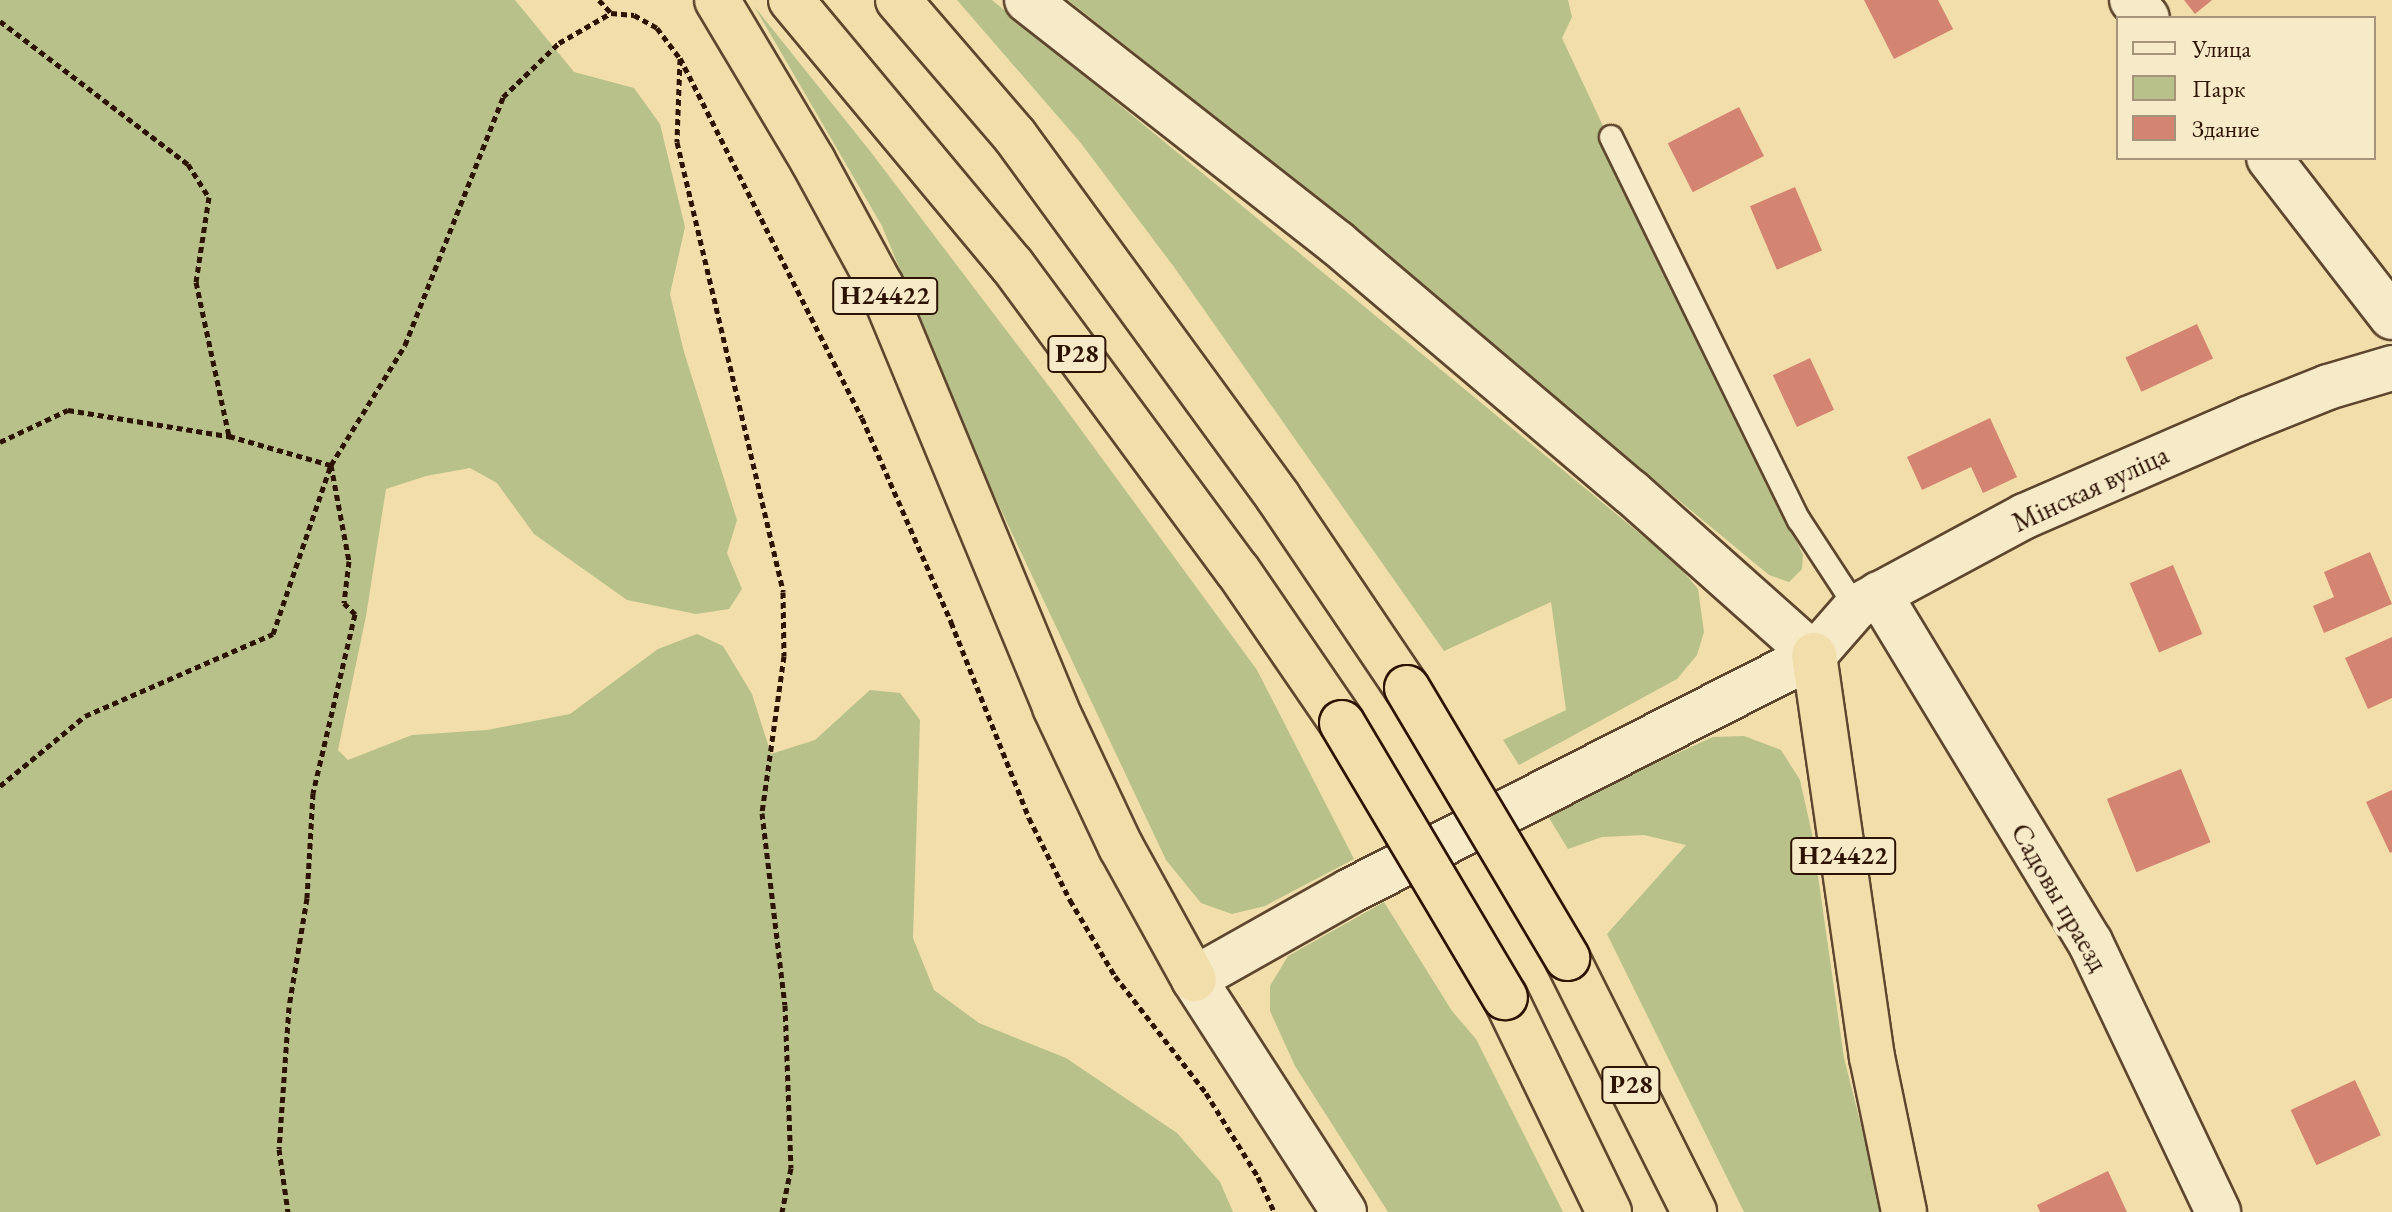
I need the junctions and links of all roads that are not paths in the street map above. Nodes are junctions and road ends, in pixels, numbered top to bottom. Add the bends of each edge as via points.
1 (717, 0) edge
2 (791, 0) edge
3 (898, 0) edge
4 (1027, 0) edge
5 (2132, 0) edge
6 (2145, 16) edge
7 (1611, 137) dead end
8 (2271, 160) edge
9 (2392, 317) edge
10 (2392, 368) edge
11 (1867, 600) junction
12 (1814, 655) junction
13 (1194, 979) junction
14 (1344, 1212) edge
15 (1609, 1212) edge
16 (1694, 1212) edge
17 (1904, 1212) edge
18 (2218, 1212) edge

1 - 13 highway, Н24422 via 881,286 1055,707 1121,847
2 - 15 highway, Р28, bridge via 1012,265 1238,571 1342,723 1505,997
3 - 16 highway, Р28, bridge via 1015,136 1278,497 1407,688 1567,958
4 - 12 street via 1337,243
5 - 6 street
7 - 11 lane via 1799,520
8 - 9 street
10 - 11 street, Мінская вуліца via 2328,387 2141,463 2025,516
11 - 12 street, Мінская вуліца
11 - 18 street, Садовы праезд via 2090,942
12 - 13 street via 1350,891
12 - 17 highway, Н24422 via 1872,1057
13 - 14 street, Н24422

